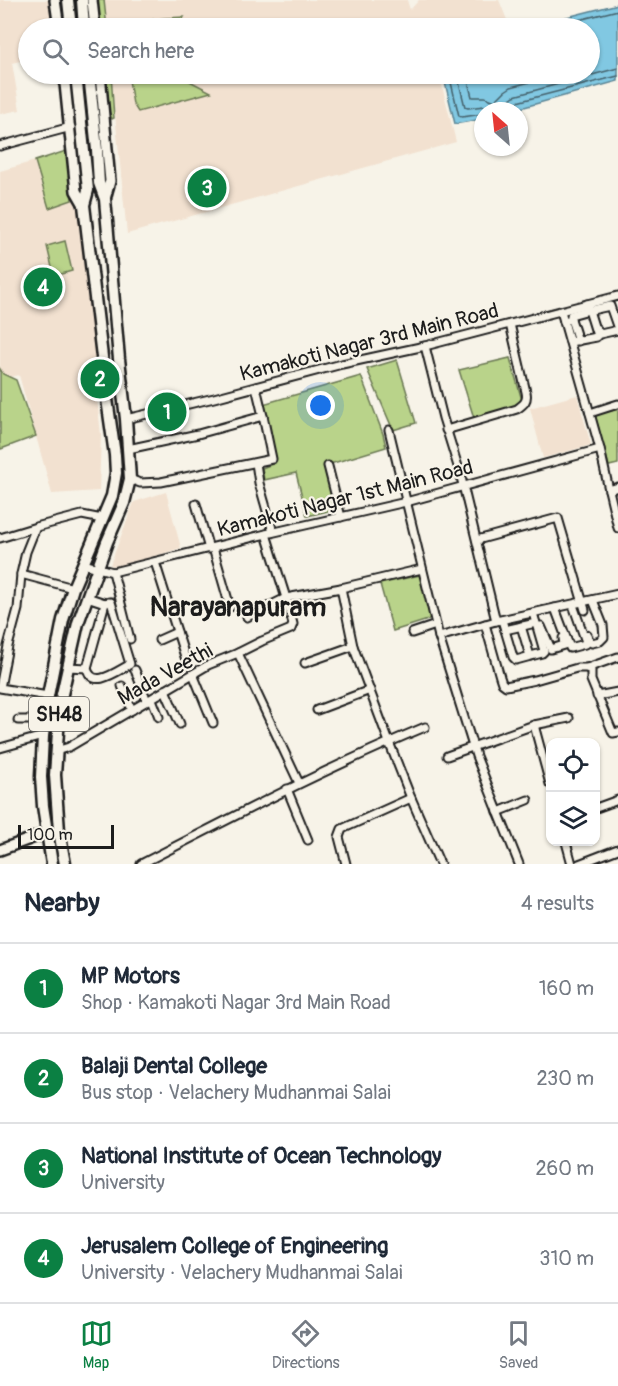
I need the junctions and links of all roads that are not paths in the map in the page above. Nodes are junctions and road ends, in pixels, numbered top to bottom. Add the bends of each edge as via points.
1 (55, 0) edge
2 (68, 0) edge
3 (82, 0) edge
4 (92, 0) edge
5 (58, 18) edge
6 (70, 18) edge
7 (83, 18) edge
8 (94, 18) edge
9 (65, 84) edge
10 (77, 84) edge
11 (90, 84) edge
12 (101, 84) edge
13 (70, 127) junction
14 (0, 146) edge
15 (105, 199) junction
16 (84, 205) junction
17 (618, 298) edge
18 (590, 307) junction
19 (561, 311) junction
20 (568, 320) junction
21 (510, 324) junction
22 (618, 329) edge
23 (574, 342) junction
24 (425, 346) junction
25 (256, 387) junction
26 (618, 404) edge
27 (108, 410) junction
28 (126, 413) junction
29 (590, 413) junction
30 (263, 416) junction
31 (389, 430) dead end
32 (446, 430) junction
33 (128, 449) junction
34 (600, 449) junction
35 (256, 463) junction
36 (328, 465) dead end
37 (130, 479) junction
38 (463, 486) junction
39 (618, 487) edge
40 (609, 490) junction
41 (406, 502) junction
42 (196, 504) dead end
43 (341, 517) junction
44 (102, 519) junction
45 (36, 526) junction
46 (618, 528) edge
47 (269, 533) junction
48 (0, 538) edge
49 (477, 540) junction
50 (211, 549) junction
51 (155, 562) junction
52 (83, 564) junction
53 (97, 568) junction
54 (422, 569) junction
55 (113, 572) junction
56 (21, 574) junction
57 (73, 588) junction
58 (341, 588) junction
59 (618, 594) edge
60 (87, 597) junction
61 (286, 598) junction
62 (120, 599) junction
63 (108, 602) junction
64 (585, 605) junction
65 (230, 607) dead end
66 (554, 609) junction
67 (535, 613) junction
68 (247, 617) dead end
69 (499, 620) junction
70 (536, 623) junction
71 (485, 624) junction
72 (436, 625) junction
73 (521, 626) junction
74 (505, 630) junction
75 (177, 632) junction
76 (412, 633) dead end
77 (440, 637) junction
78 (129, 639) dead end
79 (159, 640) dead end
80 (0, 644) edge
81 (8, 646) junction
82 (353, 646) junction
83 (238, 653) junction
84 (530, 656) junction
85 (618, 657) edge
86 (187, 663) dead end
87 (305, 663) dead end
88 (68, 667) junction
89 (87, 668) junction
90 (587, 668) junction
91 (135, 670) dead end
92 (193, 674) junction
93 (122, 686) dead end
94 (165, 690) junction
95 (370, 690) junction
96 (618, 692) edge
97 (48, 696) junction
98 (597, 696) junction
99 (149, 700) junction
100 (132, 710) junction
101 (317, 710) dead end
102 (159, 717) dead end
103 (569, 718) dead end
104 (18, 720) dead end
105 (45, 720) junction
106 (213, 723) dead end
107 (180, 724) dead end
108 (534, 724) junction
109 (425, 727) dead end
110 (618, 732) edge
111 (43, 736) junction
112 (388, 742) junction
113 (473, 747) junction
114 (0, 748) edge
115 (56, 751) junction
116 (546, 754) edge
117 (447, 756) dead end
118 (299, 783) junction
119 (287, 789) junction
120 (411, 798) junction
121 (528, 800) dead end
122 (618, 800) edge
123 (600, 807) edge
124 (498, 812) junction
125 (46, 833) junction
126 (308, 840) dead end
127 (567, 846) edge
128 (618, 849) edge
129 (0, 850) edge
130 (52, 864) edge
131 (65, 864) edge
132 (141, 864) edge
133 (346, 864) edge
134 (440, 864) edge
135 (519, 864) edge
136 (572, 864) edge
137 (579, 864) edge

1 - 5 street
2 - 6 main road
3 - 7 main road
4 - 8 street
9 - 13 street
10 - 16 main road, SH48 via 88,190
11 - 15 main road, SH48 via 99,183
12 - 15 street via 110,181
13 - 14 street
13 - 16 street via 76,191
15 - 28 main road, SH48
16 - 27 main road, SH48
17 - 18 street, Kamakoti Nagar 3rd Main Road
18 - 19 street, Kamakoti Nagar 3rd Main Road
18 - 20 street
18 - 22 street via 610,306
18 - 22 street via 600,334
18 - 23 street via 597,336
19 - 20 street
19 - 21 street, Kamakoti Nagar 3rd Main Road
20 - 23 street
21 - 24 street, Kamakoti Nagar 3rd Main Road
21 - 32 street via 526,392 525,404
23 - 29 street
24 - 25 street, Kamakoti Nagar 3rd Main Road
24 - 32 street
25 - 28 street, Kamakoti Nagar 3rd Main Road
25 - 30 street
26 - 29 street
27 - 28 main road
27 - 44 main road, SH48 via 116,473
28 - 33 main road, SH48
29 - 34 street
30 - 33 street
30 - 35 street via 272,459
31 - 41 street
32 - 38 street
33 - 37 main road, SH48
34 - 38 street, Kamakoti Nagar 1st Main Road
34 - 40 street
35 - 37 street via 162,482 140,483
35 - 47 street
36 - 43 street
37 - 53 main road, SH48
38 - 41 street, Kamakoti Nagar 1st Main Road
38 - 49 street
39 - 40 street
40 - 46 street
41 - 43 street, Kamakoti Nagar 1st Main Road
41 - 54 street
42 - 50 street
43 - 47 street, Kamakoti Nagar 1st Main Road
44 - 45 street via 82,515
44 - 52 main road, SH48
45 - 48 street
45 - 56 street
47 - 50 street, Kamakoti Nagar 1st Main Road
47 - 61 street
49 - 64 street via 558,518
49 - 69 street
50 - 51 street, Kamakoti Nagar 1st Main Road
50 - 65 street
51 - 55 street, Kamakoti Nagar 1st Main Road
51 - 75 street
52 - 53 street, Kamakoti Nagar 1st Main Road
52 - 57 main road, SH48
53 - 55 street, Kamakoti Nagar 1st Main Road
53 - 60 main road, SH48
54 - 58 street
54 - 72 street
55 - 62 street
56 - 57 street
56 - 81 street via 18,609
57 - 97 main road, SH48
58 - 61 street
58 - 82 street
59 - 64 street
60 - 63 street
60 - 88 main road, SH48
61 - 68 street
61 - 83 street, Mada Veethi via 291,629
62 - 63 street
62 - 78 street
63 - 89 street
63 - 89 street via 130,664 100,680 93,678
64 - 66 street
64 - 66 street via 586,642 570,648
66 - 67 street
66 - 67 street via 564,644 551,649
67 - 69 street
67 - 70 street
69 - 71 street
69 - 74 street
70 - 73 street
70 - 84 street via 544,651
71 - 77 street
71 - 90 street via 506,686
72 - 76 street
72 - 77 street
73 - 74 street
73 - 84 street
74 - 84 street via 514,659
75 - 79 street
75 - 86 street
77 - 113 street
80 - 81 street
81 - 97 street via 0,688
82 - 87 street
82 - 95 street
83 - 92 street, Mada Veethi
83 - 118 street
85 - 90 street
88 - 89 street
88 - 115 main road, SH48
90 - 98 street via 591,670
91 - 99 street
92 - 94 street, Mada Veethi
92 - 106 street
93 - 100 street
94 - 99 street, Mada Veethi
94 - 107 street
95 - 101 street
95 - 112 street
96 - 98 street
97 - 105 main road, SH48
98 - 110 street via 613,733
99 - 100 street, Mada Veethi
99 - 102 street
100 - 115 street, Mada Veethi
103 - 108 street
104 - 105 street
105 - 111 main road, SH48
108 - 113 street
108 - 116 street
109 - 112 street
111 - 114 street
111 - 125 main road, SH48 via 41,777
112 - 118 street
112 - 120 street
113 - 117 street
113 - 124 street
115 - 131 main road, SH48 via 58,831
118 - 119 street
119 - 126 street
119 - 132 street
120 - 133 street via 342,829 339,837
120 - 134 street
121 - 124 street
122 - 123 street
124 - 135 street
125 - 129 street
125 - 130 main road, SH48
127 - 136 street
128 - 137 street

